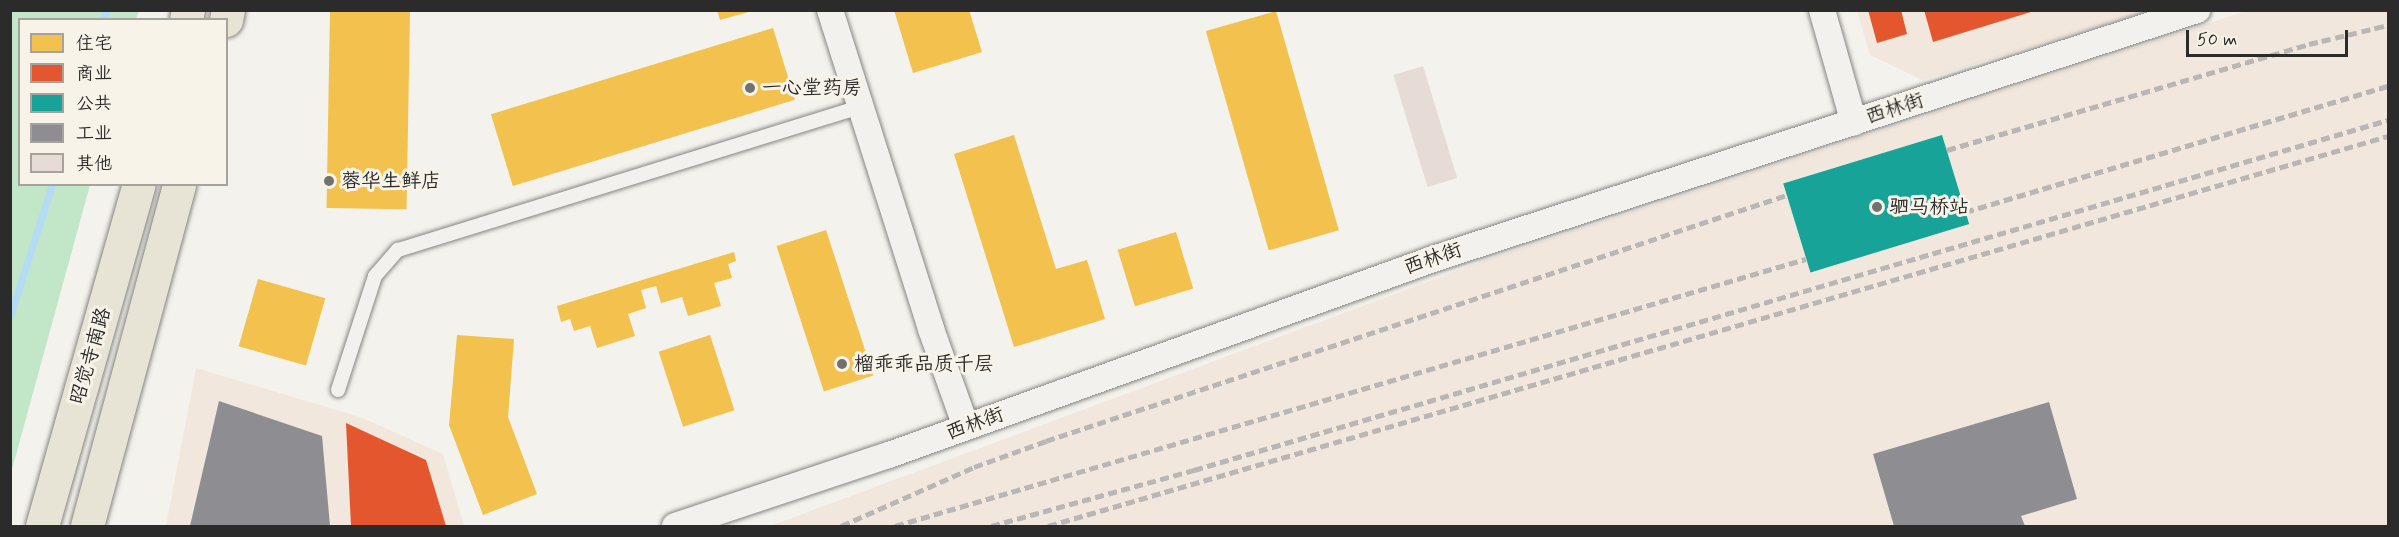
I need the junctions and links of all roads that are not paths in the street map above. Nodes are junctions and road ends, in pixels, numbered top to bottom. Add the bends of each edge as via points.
1 (830, 10) edge
2 (1822, 10) edge
3 (2197, 10) edge
4 (860, 107) junction
5 (1854, 123) junction
6 (138, 186) edge
7 (178, 186) edge
8 (338, 390) dead end
9 (966, 427) junction
10 (42, 526) edge
11 (87, 526) edge
12 (675, 526) edge

1 - 4 street
2 - 5 street
3 - 5 street, 西林街
4 - 8 lane via 398,250 375,276
4 - 9 street
5 - 9 street, 西林街 via 1432,259
6 - 10 main road, 昭觉寺南路
7 - 11 main road, 昭觉寺南路
9 - 12 street, 西林街

